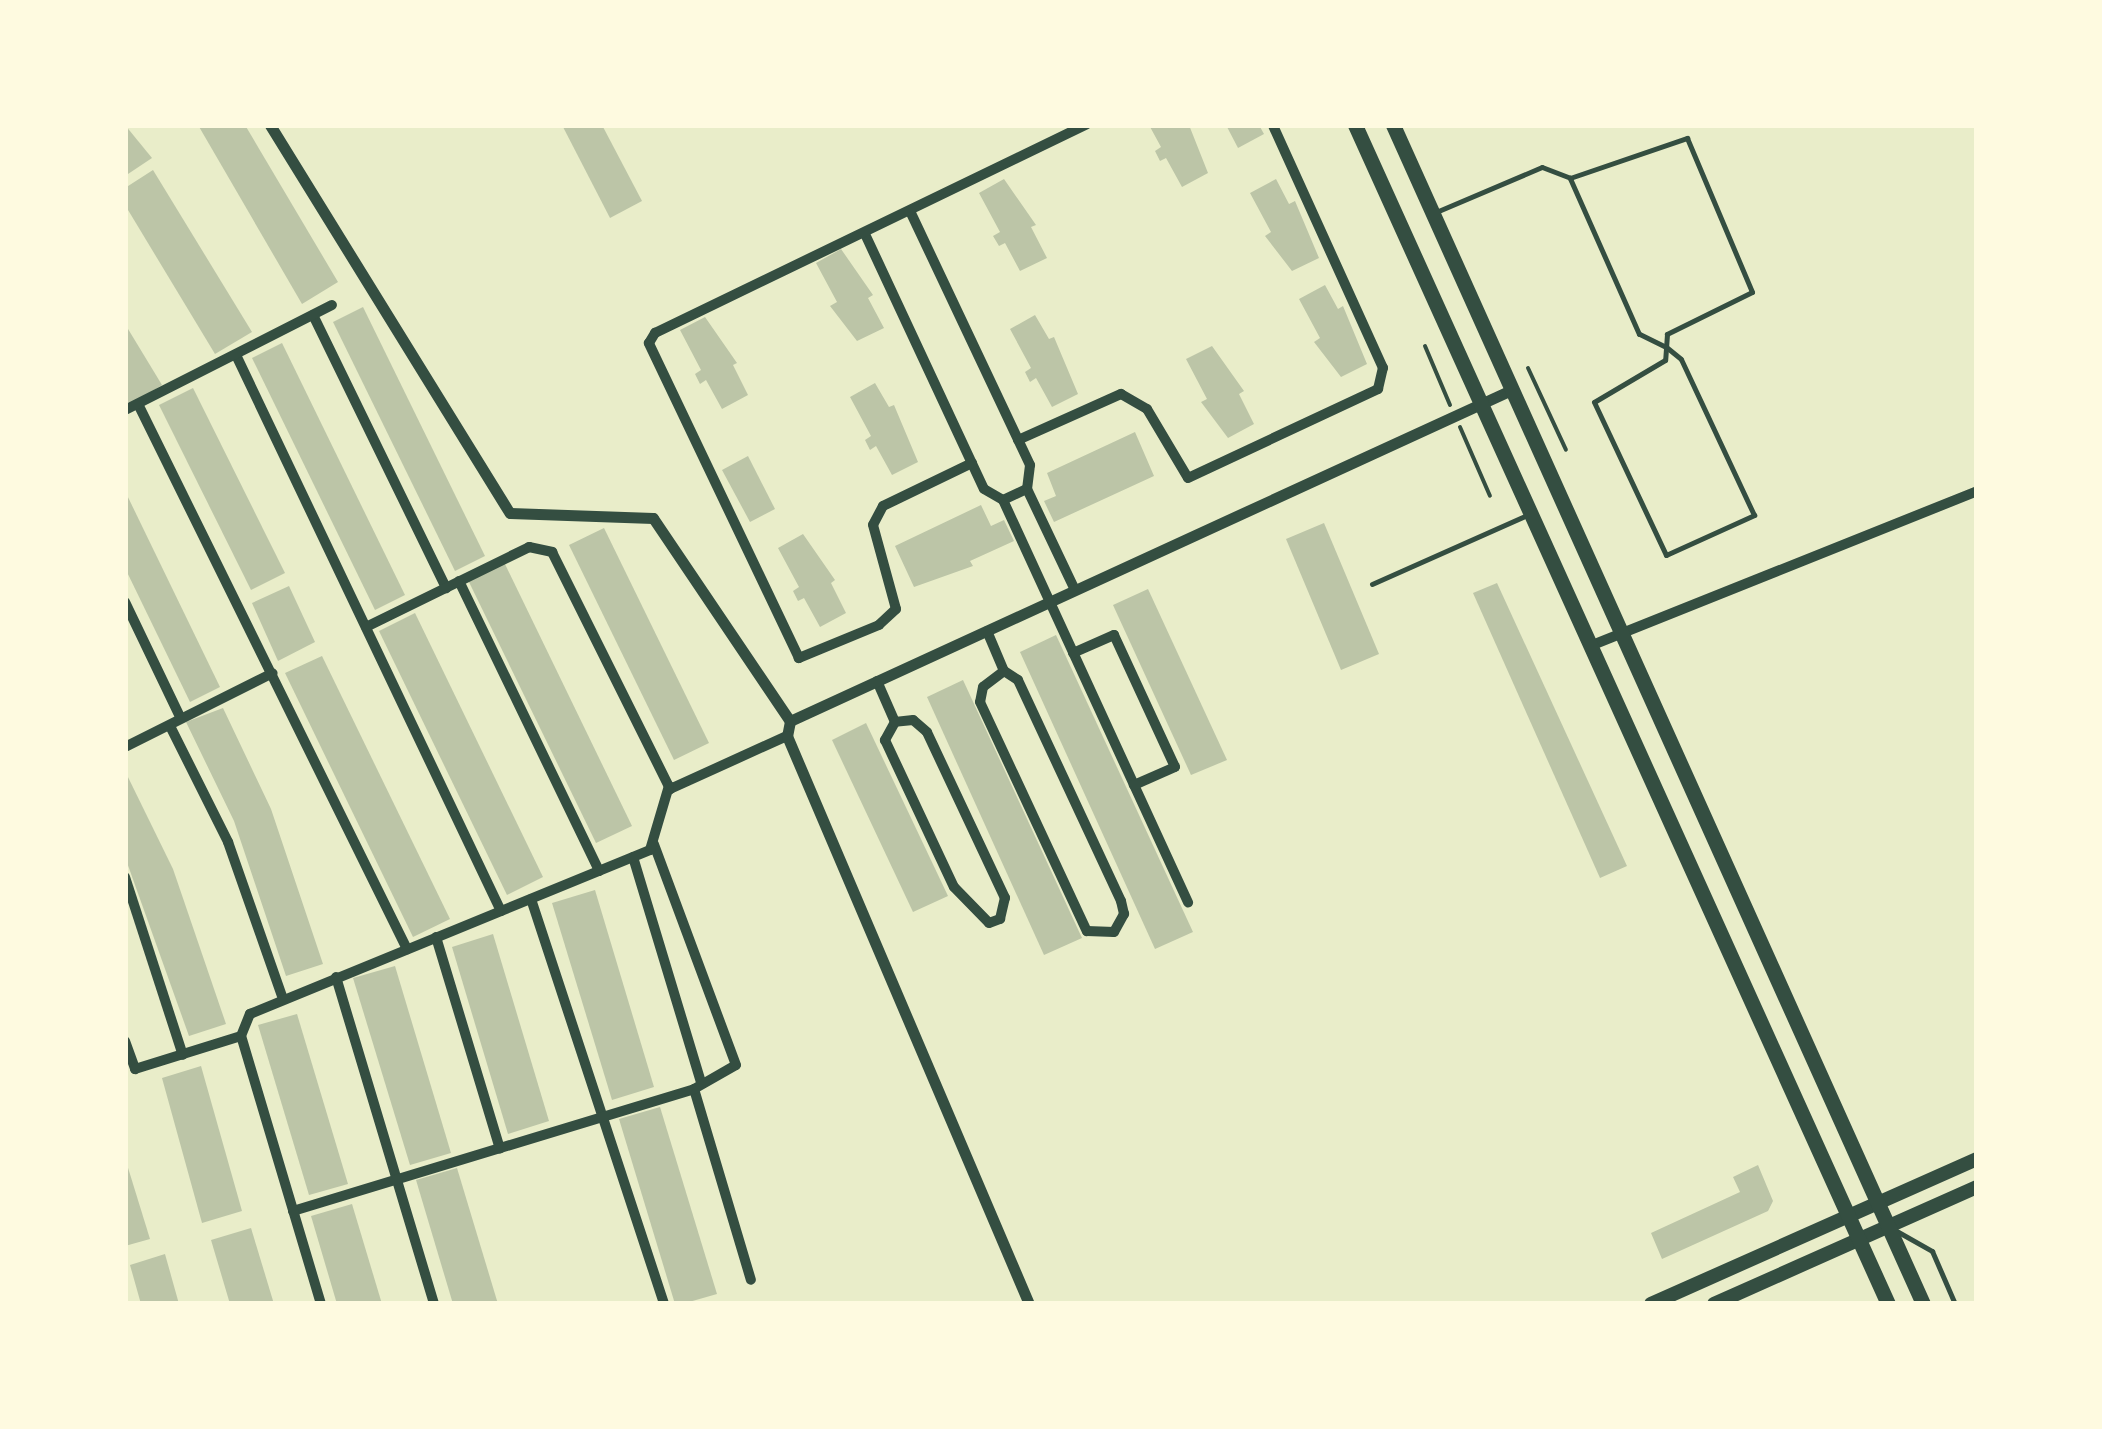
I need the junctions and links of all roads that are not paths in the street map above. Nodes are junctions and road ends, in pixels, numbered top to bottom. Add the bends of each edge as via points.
1 (270, 125) edge
2 (1086, 125) edge
3 (1272, 125) edge
4 (1355, 125) edge
5 (1392, 125) edge
6 (1570, 178) junction
7 (910, 211) junction
8 (1433, 214) junction
9 (865, 234) junction
10 (332, 305) dead end
11 (313, 315) junction
12 (1666, 347) junction
13 (236, 355) junction
14 (1511, 390) junction
15 (1481, 403) junction
16 (138, 404) junction
17 (125, 410) edge
18 (1018, 440) junction
19 (972, 463) junction
20 (1027, 489) junction
21 (1977, 490) edge
22 (1002, 500) junction
23 (1530, 514) junction
24 (459, 581) junction
25 (1372, 584) dead end
26 (446, 588) junction
27 (1075, 590) junction
28 (125, 602) edge
29 (1049, 602) junction
30 (366, 627) junction
31 (987, 631) junction
32 (1621, 632) junction
33 (1590, 646) junction
34 (1073, 654) junction
35 (1004, 671) junction
36 (273, 673) junction
37 (877, 681) junction
38 (180, 717) junction
39 (790, 721) junction
40 (895, 722) junction
41 (170, 726) junction
42 (787, 736) junction
43 (125, 747) edge
44 (1134, 785) junction
45 (669, 786) junction
46 (654, 844) junction
47 (633, 857) junction
48 (600, 871) junction
49 (125, 877) edge
50 (531, 898) junction
51 (1188, 902) dead end
52 (501, 910) junction
53 (436, 937) junction
54 (407, 949) junction
55 (336, 977) junction
56 (283, 999) junction
57 (241, 1036) junction
58 (125, 1041) edge
59 (182, 1055) junction
60 (697, 1086) junction
61 (603, 1118) junction
62 (500, 1149) junction
63 (1977, 1159) edge
64 (396, 1180) junction
65 (1977, 1187) edge
66 (1878, 1203) junction
67 (294, 1211) junction
68 (1849, 1216) junction
69 (1889, 1227) junction
70 (1860, 1240) junction
71 (751, 1280) dead end
72 (321, 1304) edge
73 (434, 1304) edge
74 (664, 1304) edge
75 (1029, 1304) edge
76 (1651, 1304) edge
77 (1714, 1304) edge
78 (1888, 1304) edge
79 (1923, 1304) edge
80 (1955, 1304) edge

1 - 39 street via 510,513 653,518
2 - 7 street
3 - 18 street via 1382,368 1378,389 1188,478 1148,409 1121,394
4 - 15 main road
5 - 8 main road
6 - 8 lane via 1542,167
6 - 12 lane via 1640,334
6 - 12 lane via 1687,138 1752,292 1667,334
7 - 9 street
7 - 18 street
8 - 14 main road
9 - 19 street
9 - 19 street via 655,332 650,342 799,658 879,626 896,609 873,525 883,506
10 - 11 street
11 - 13 street
11 - 26 street
12 - 12 lane via 1666,360 1594,402 1666,556 1754,515 1681,360
13 - 16 street
13 - 30 street
14 - 15 street
14 - 32 main road
15 - 23 main road
15 - 27 street
16 - 17 street
16 - 36 street
18 - 20 street via 1030,465
19 - 22 street via 984,489
20 - 22 street
20 - 27 street
21 - 32 street
22 - 29 street
23 - 25 lane
23 - 33 main road
24 - 26 street
24 - 45 street via 529,547 552,552
24 - 48 street
26 - 30 street
27 - 29 street
28 - 38 street
29 - 31 street
29 - 34 street
30 - 52 street
31 - 35 street
31 - 37 street
32 - 33 street
32 - 66 main road
33 - 68 main road
34 - 44 street
34 - 44 street via 1114,635 1174,767
35 - 35 street via 983,687 980,702 1087,931 1114,932 1124,914 1121,901 1018,680
36 - 38 street
36 - 54 street
37 - 39 street
37 - 40 street
38 - 41 street
39 - 42 street
40 - 40 street via 886,740 954,887 989,924 1000,918 1005,898 927,732 913,720
41 - 43 street
41 - 56 street via 228,842
42 - 45 street
42 - 75 street
44 - 51 street
45 - 46 street
46 - 47 street
46 - 60 street via 736,1064
47 - 48 street
47 - 60 street
48 - 50 street
49 - 59 street
50 - 52 street
50 - 61 street
52 - 53 street
53 - 54 street
53 - 62 street
54 - 55 street
55 - 56 street
55 - 64 street
56 - 57 street via 250,1014
57 - 59 street
57 - 67 street
58 - 59 street via 135,1069
60 - 61 street
60 - 71 street
61 - 62 street
61 - 74 street
62 - 64 street
63 - 66 main road
64 - 67 street
64 - 73 street
65 - 69 main road
66 - 68 main road
66 - 69 main road
67 - 72 street
68 - 70 main road
68 - 76 main road
69 - 70 main road
69 - 79 main road
69 - 80 lane via 1932,1251
70 - 77 main road
70 - 78 main road

